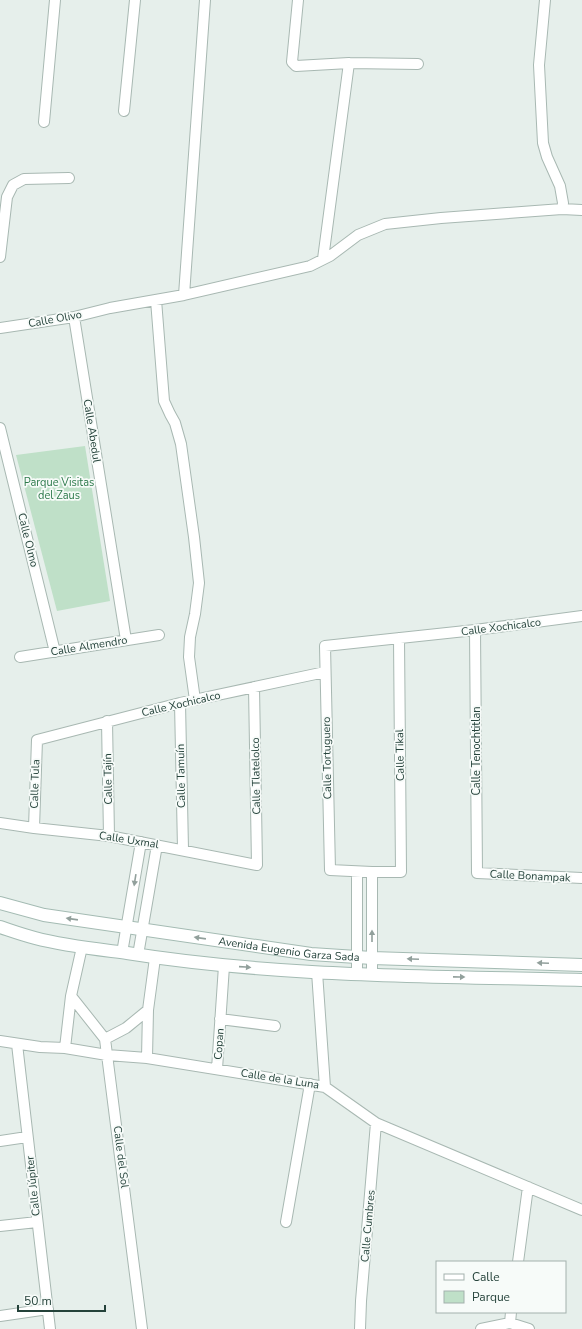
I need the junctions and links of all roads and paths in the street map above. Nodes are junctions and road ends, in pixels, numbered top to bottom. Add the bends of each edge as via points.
1 (55, 0) edge
2 (135, 0) edge
3 (205, 0) edge
4 (298, 0) edge
5 (546, 0) edge
6 (349, 63) junction
7 (418, 64) dead end
8 (124, 111) dead end
9 (44, 122) dead end
10 (69, 178) dead end
11 (562, 210) junction
12 (582, 210) edge
13 (0, 257) edge
14 (323, 259) junction
15 (184, 296) junction
16 (156, 300) junction
17 (74, 317) junction
18 (0, 328) edge
19 (0, 428) edge
20 (582, 616) edge
21 (475, 630) junction
22 (159, 634) dead end
23 (399, 638) junction
24 (126, 640) junction
25 (325, 646) joint
26 (55, 652) junction
27 (20, 657) dead end
28 (325, 672) junction
29 (254, 687) junction
30 (195, 700) junction
31 (180, 703) junction
32 (107, 721) junction
33 (37, 740) joint
34 (0, 823) edge
35 (34, 828) junction
36 (109, 836) junction
37 (141, 842) junction
38 (157, 845) junction
39 (182, 849) junction
40 (257, 864) joint
41 (357, 872) junction
42 (372, 872) junction
43 (477, 873) joint
44 (582, 878) edge
45 (0, 903) edge
46 (0, 927) edge
47 (127, 927) junction
48 (143, 929) junction
49 (82, 947) junction
50 (122, 952) junction
51 (138, 955) junction
52 (357, 957) junction
53 (155, 958) junction
54 (372, 958) junction
55 (582, 964) edge
56 (224, 966) junction
57 (317, 972) junction
58 (357, 974) junction
59 (372, 975) junction
60 (582, 980) edge
61 (71, 996) junction
62 (148, 1010) junction
63 (220, 1019) junction
64 (275, 1026) dead end
65 (105, 1039) junction
66 (0, 1041) edge
67 (17, 1044) junction
68 (65, 1048) junction
69 (108, 1055) junction
70 (147, 1058) junction
71 (217, 1069) junction
72 (310, 1084) junction
73 (326, 1087) junction
74 (376, 1123) junction
75 (28, 1137) junction
76 (0, 1140) edge
77 (528, 1187) junction
78 (582, 1210) edge
79 (37, 1222) junction
80 (286, 1222) dead end
81 (0, 1226) edge
82 (518, 1261) edge
83 (48, 1309) junction
84 (511, 1313) edge
85 (0, 1316) edge
86 (510, 1324) junction
87 (50, 1329) edge
88 (142, 1329) edge
89 (360, 1329) edge
90 (481, 1329) edge
91 (529, 1329) edge

1 - 9 street
2 - 8 street
3 - 15 street
4 - 6 street via 292,62 296,66
5 - 11 street via 539,65 543,143 560,186
6 - 7 street
6 - 14 street
10 - 13 street via 24,179 13,185 7,197
11 - 12 street, Calle Olivo
11 - 14 street, Calle Olivo via 385,224 358,235
14 - 15 street, Calle Olivo via 310,266
15 - 16 street, Calle Olivo
16 - 17 street, Calle Olivo
16 - 30 street via 164,401 176,422 181,444 199,583 189,657
17 - 18 street, Calle Olivo
17 - 24 street, Calle Abedul
19 - 26 street, Calle Olmo
20 - 21 street, Calle Xochicalco
21 - 23 street, Calle Xochicalco
21 - 43 street, Calle Tenochtitlan
22 - 24 street, Calle Almendro
23 - 25 street, Calle Xochicalco
23 - 42 street, Calle Tikal via 401,872
24 - 26 street, Calle Almendro
25 - 28 street, Calle Tortuguero
26 - 27 street, Calle Almendro
28 - 29 street, Calle Xochicalco
28 - 41 street, Calle Tortuguero via 330,870
29 - 30 street, Calle Xochicalco
29 - 40 street, Calle Tlatelolco
30 - 31 street, Calle Xochicalco
31 - 32 street, Calle Xochicalco
31 - 39 street, Calle Tamuín
32 - 33 street, Calle Xochicalco
32 - 36 street, Calle Tajín
33 - 35 street, Calle Tula
34 - 35 street, Calle Uxmal
35 - 36 street, Calle Uxmal
36 - 37 street, Calle Uxmal
37 - 38 street, Calle Uxmal
37 -> 47 street
38 - 39 street, Calle Uxmal
38 - 48 street
39 - 40 street, Calle Uxmal
41 - 42 street
41 - 52 street
54 -> 42 street
43 - 44 street, Calle Bonampak
47 -> 45 main road, Avenida Eugenio Garza Sada via 44,915
46 - 49 main road, Avenida Eugenio Garza Sada via 35,938
47 - 48 main road, Avenida Eugenio Garza Sada
47 - 50 street
48 - 51 street
52 -> 48 main road, Avenida Eugenio Garza Sada via 311,954
49 - 50 main road, Avenida Eugenio Garza Sada
49 - 61 street
50 - 51 main road, Avenida Eugenio Garza Sada
51 - 53 main road, Avenida Eugenio Garza Sada
52 - 54 main road, Avenida Eugenio Garza Sada
52 - 58 street
53 - 56 main road, Avenida Eugenio Garza Sada
53 - 62 street
55 -> 54 main road, Avenida Eugenio Garza Sada
54 - 59 street
56 -> 57 main road, Avenida Eugenio Garza Sada
56 - 63 street, Copan
57 - 58 main road, Avenida Eugenio Garza Sada
57 - 73 street
58 - 59 main road, Avenida Eugenio Garza Sada
59 -> 60 main road, Avenida Eugenio Garza Sada
61 - 65 street, Calle del Sol
61 - 68 street
62 - 65 street via 126,1028
62 - 70 street
63 - 64 street
63 - 71 street, Copan
65 - 69 street, Calle del Sol
66 - 67 street, Calle de la Luna
67 - 68 street, Calle de la Luna
67 - 75 street, Calle Júpiter
68 - 69 street, Calle de la Luna
69 - 70 street, Calle de la Luna
69 - 88 street, Calle del Sol
70 - 71 street, Calle de la Luna
71 - 72 street, Calle de la Luna
72 - 73 street, Calle de la Luna
72 - 80 street
73 - 74 street, Calle de la Luna
74 - 77 street, Calle de la Luna
74 - 89 street, Calle Cumbres
75 - 76 street
75 - 79 street, Calle Júpiter
77 - 78 street, Calle de la Luna
77 - 82 street
79 - 81 street
79 - 83 street, Calle Júpiter
83 - 85 street
83 - 87 street, Calle Júpiter
84 - 86 street
86 - 90 street
86 - 91 street

